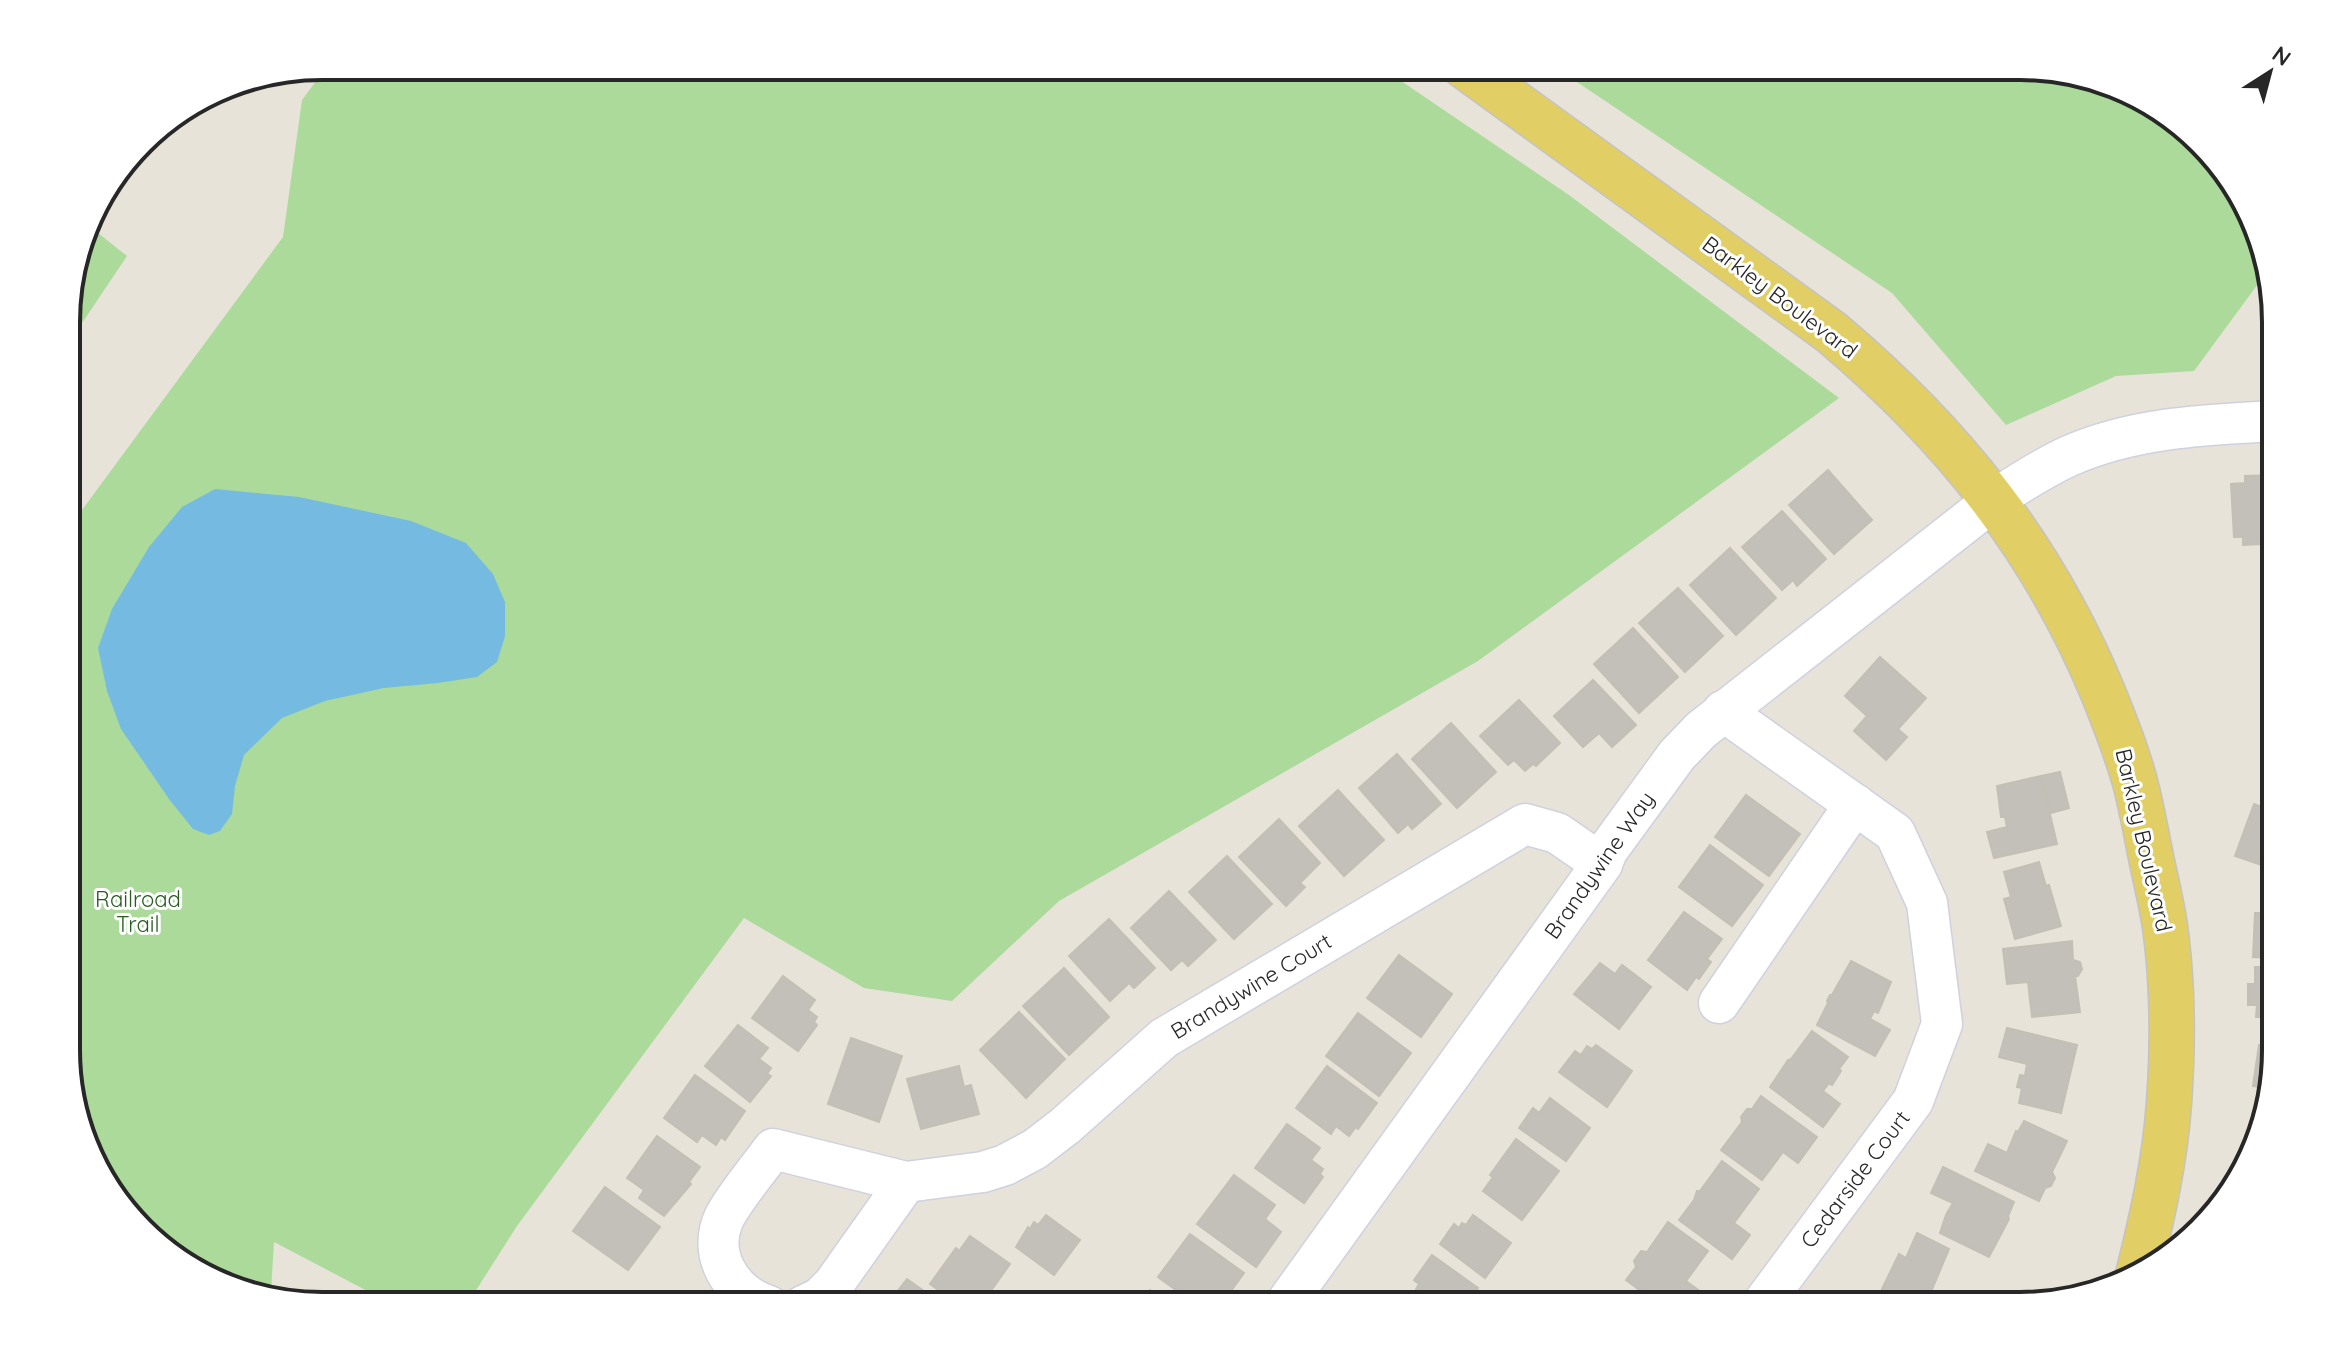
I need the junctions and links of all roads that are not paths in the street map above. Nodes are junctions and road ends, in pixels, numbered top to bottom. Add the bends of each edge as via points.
1 (1483, 80) edge
2 (2261, 422) edge
3 (1994, 500) junction
4 (1723, 711) junction
5 (1855, 804) junction
6 (1602, 864) junction
7 (1719, 1003) dead end
8 (906, 1182) junction
9 (2142, 1258) edge
10 (1294, 1291) edge
11 (1772, 1291) edge
12 (745, 1292) edge
13 (826, 1292) edge

1 - 3 main road, Barkley Boulevard via 1831,332 1924,417
2 - 3 street, Brandywine Way via 2166,428 2120,438 2070,456
3 - 4 street, Brandywine Way
3 - 9 main road, Barkley Boulevard via 2054,592 2117,726 2136,785 2166,932 2169,1104 2157,1197
4 - 5 street, Cedarside Court
4 - 6 street, Brandywine Way via 1677,755
5 - 7 street
5 - 11 street, Cedarside Court via 1895,833 1927,903 1942,1024 1913,1101
6 - 8 street, Brandywine Court via 1557,833 1525,824 1164,1038 1026,1154 970,1176
6 - 10 street, Brandywine Way
8 - 12 street, Brandywine Court via 773,1149 718,1234 725,1273
8 - 13 street

